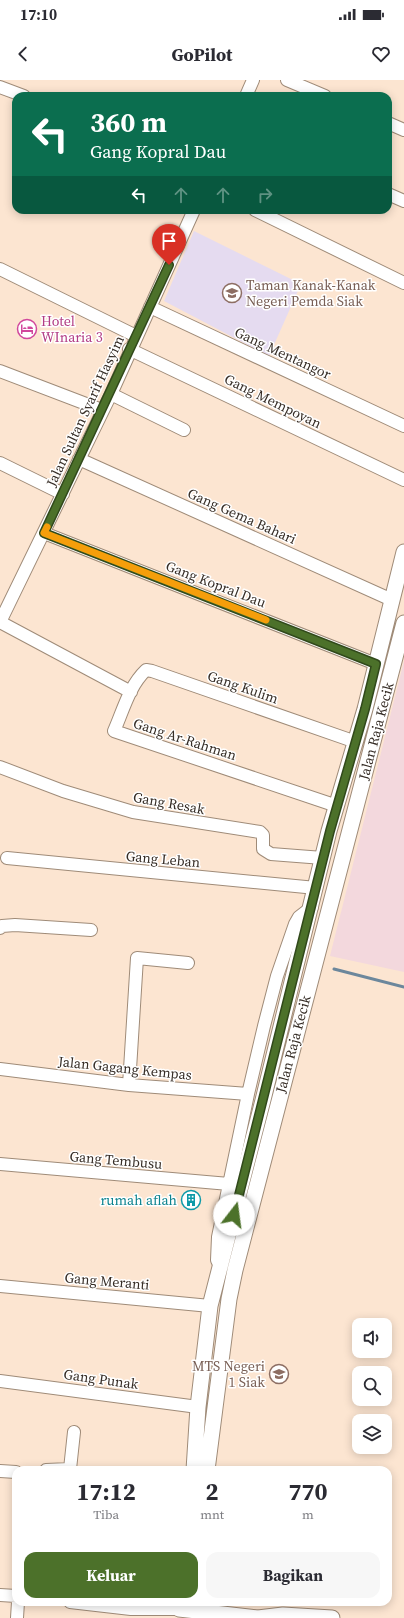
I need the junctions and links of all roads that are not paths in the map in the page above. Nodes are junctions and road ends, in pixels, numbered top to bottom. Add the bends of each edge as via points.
1 (253, 80) edge
2 (287, 80) edge
3 (0, 87) edge
4 (13, 92) edge
5 (248, 92) edge
6 (316, 92) edge
7 (392, 125) edge
8 (404, 130) edge
9 (392, 196) edge
10 (404, 201) edge
11 (192, 214) edge
12 (263, 214) edge
13 (0, 269) edge
14 (404, 283) edge
15 (150, 307) junction
16 (136, 336) junction
17 (130, 350) junction
18 (0, 370) edge
19 (111, 394) junction
20 (102, 410) junction
21 (404, 426) edge
22 (184, 430) dead end
23 (80, 458) junction
24 (0, 463) edge
25 (404, 480) edge
26 (63, 494) junction
27 (44, 533) junction
28 (404, 552) edge
29 (392, 600) junction
30 (0, 622) edge
31 (404, 623) edge
32 (376, 664) junction
33 (131, 692) junction
34 (356, 742) junction
35 (0, 767) edge
36 (337, 806) junction
37 (7, 858) dead end
38 (323, 858) junction
39 (316, 888) junction
40 (312, 907) junction
41 (0, 928) edge
42 (91, 930) dead end
43 (188, 963) dead end
44 (0, 1069) edge
45 (129, 1085) junction
46 (248, 1094) junction
47 (0, 1164) edge
48 (229, 1184) junction
49 (228, 1268) junction
50 (0, 1286) edge
51 (210, 1306) junction
52 (0, 1381) edge
53 (198, 1407) junction
54 (74, 1432) dead end
55 (70, 1466) edge
56 (194, 1466) edge
57 (208, 1466) edge
58 (0, 1471) edge
59 (12, 1472) edge
60 (0, 1595) edge
61 (12, 1596) edge
62 (18, 1606) edge
63 (117, 1606) edge
64 (179, 1606) edge
65 (195, 1606) edge
66 (130, 1614) edge
67 (17, 1618) edge
68 (258, 1618) edge
69 (263, 1618) edge
70 (332, 1618) edge

1 - 5 street
2 - 6 street
3 - 4 street
7 - 8 street
9 - 10 street
11 - 15 street, Jalan Sultan Syarif Hasyim
12 - 14 street
13 - 16 street
15 - 16 street, Jalan Sultan Syarif Hasyim
15 - 21 street, Gang Mentangor
16 - 17 street, Jalan Sultan Syarif Hasyim
17 - 19 street, Jalan Sultan Syarif Hasyim
17 - 25 street, Gang Mempoyan
18 - 20 street
19 - 20 street, Jalan Sultan Syarif Hasyim
19 - 22 street
20 - 23 street, Jalan Sultan Syarif Hasyim
23 - 26 street, Jalan Sultan Syarif Hasyim
23 - 29 street, Gang Gema Bahari
24 - 26 street
26 - 27 street, Jalan Sultan Syarif Hasyim
27 - 30 street, Jalan Sultan Syarif Hasyim
27 - 32 street, Gang Kopral Dau
28 - 29 main road, Jalan Raja Kecik
29 - 32 main road, Jalan Raja Kecik
30 - 33 street
31 - 49 main road, Jalan Raja Kecik
32 - 34 main road, Jalan Raja Kecik
33 - 34 street, Gang Kulim via 140,676 146,670 152,670
33 - 36 street, Gang Ar-Rahman via 114,731
34 - 36 main road, Jalan Raja Kecik
35 - 38 street, Gang Resak via 63,791 133,812 260,832 263,835 263,849 271,854
36 - 38 main road, Jalan Raja Kecik
37 - 39 street, Gang Leban
38 - 39 main road, Jalan Raja Kecik
39 - 40 main road, Jalan Raja Kecik
40 - 46 street via 299,917 291,933 277,976
40 - 49 main road, Jalan Raja Kecik
41 - 42 street via 15,925
43 - 45 street via 137,958
44 - 45 street, Jalan Gagang Kempas
45 - 46 street, Jalan Gagang Kempas
46 - 48 street
47 - 48 street, Gang Tembusu
48 - 49 street via 216,1244 217,1260
49 - 51 main road, Jalan Raja Kecik
49 - 57 main road, Jalan Raja Kecik via 229,1298
50 - 51 street, Gang Meranti
51 - 53 main road, Jalan Raja Kecik
52 - 53 street, Gang Punak
53 - 56 main road, Jalan Raja Kecik
54 - 55 street
58 - 59 street
60 - 61 street
62 - 67 street
63 - 66 street
64 - 65 main road
64 - 66 street
65 - 68 main road
68 - 69 main road
69 - 70 main road via 283,1615

